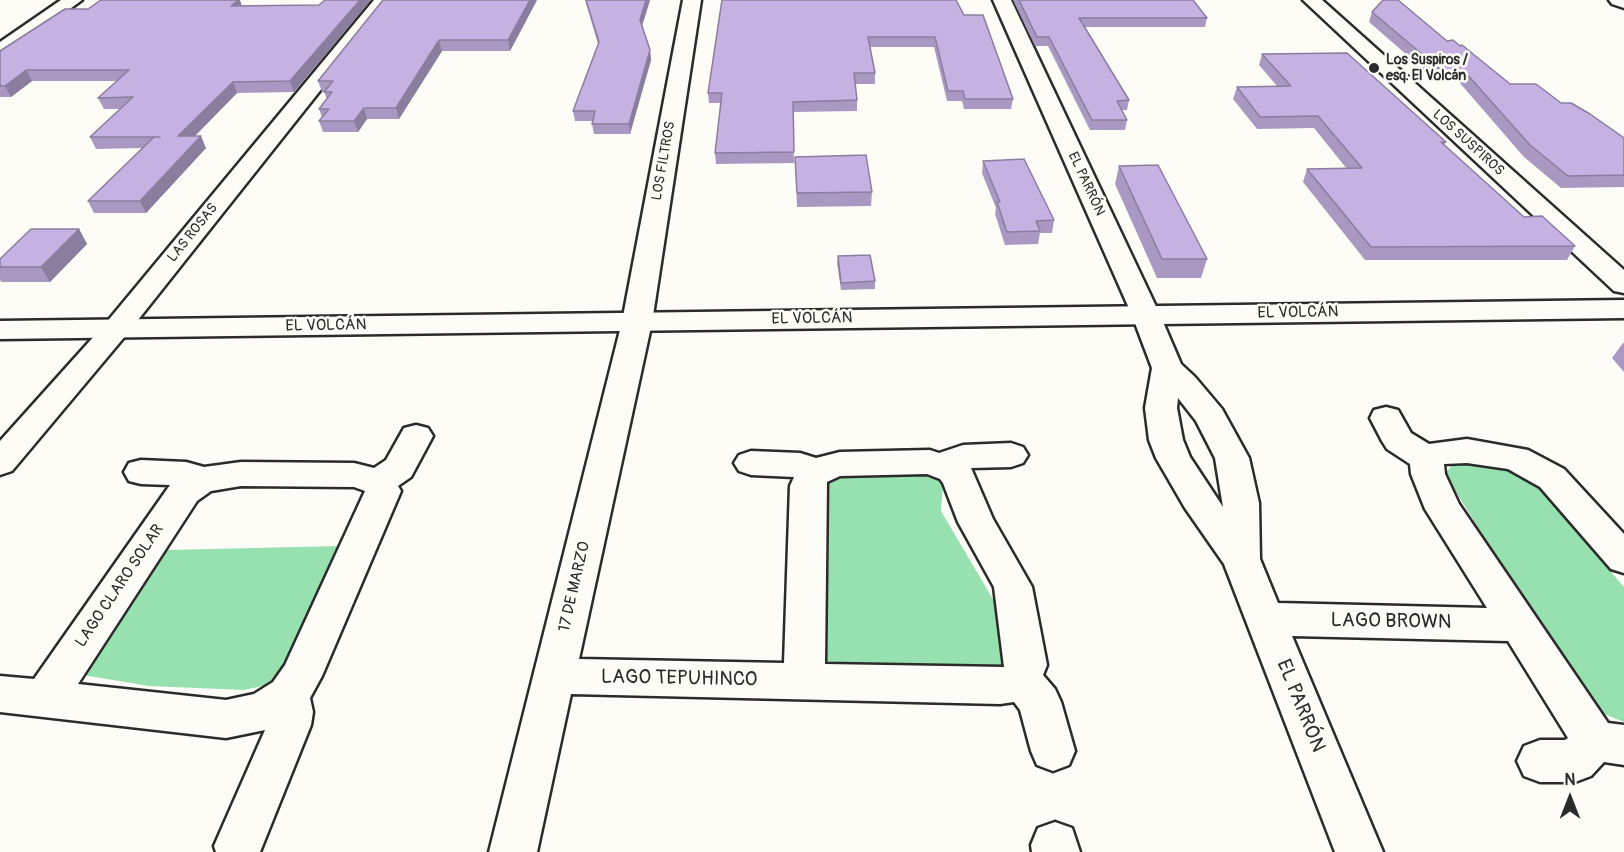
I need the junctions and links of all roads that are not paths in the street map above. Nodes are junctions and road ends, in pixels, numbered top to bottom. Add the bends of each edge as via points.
1 (73, 0) edge
2 (383, 0) edge
3 (692, 0) edge
4 (1002, 0) edge
5 (1312, 0) edge
6 (1618, 0) edge
7 (1624, 3) edge
8 (0, 51) edge
9 (1624, 285) edge
10 (1624, 309) edge
11 (1146, 315) junction
12 (637, 322) junction
13 (116, 329) junction
14 (0, 330) edge
15 (1167, 369) junction
16 (1386, 418) dead end
17 (416, 436) dead end
18 (1011, 455) dead end
19 (1426, 458) junction
20 (0, 463) edge
21 (751, 463) dead end
22 (941, 464) junction
23 (141, 472) dead end
24 (816, 472) junction
25 (202, 480) junction
26 (379, 482) junction
27 (1242, 559) junction
28 (1624, 559) edge
29 (1266, 620) junction
30 (1517, 625) junction
31 (554, 676) junction
32 (1021, 679) junction
33 (804, 682) junction
34 (0, 694) edge
35 (288, 695) junction
36 (45, 699) junction
37 (1609, 743) edge
38 (1053, 751) dead end
39 (1540, 761) dead end
40 (238, 846) dead end
41 (513, 852) edge
42 (1359, 852) edge

1 - 8 street
2 - 13 street, LAS ROSAS
3 - 12 street, LOS FILTROS
4 - 11 street, EL PARRÓN
5 - 9 street, LOS SUSPIROS
6 - 7 street
10 - 11 street, EL VOLCÁN
11 - 12 street, EL VOLCÁN
11 - 15 street, EL PARRÓN
12 - 13 street, EL VOLCÁN
12 - 31 street, 17 DE MARZO
13 - 14 street, EL VOLCÁN
13 - 20 street, LAS ROSAS
15 - 27 street, EL PARRÓN via 1210,417 1232,458 1241,502
15 - 27 street, EL PARRÓN via 1161,408 1173,458
16 - 19 street via 1399,441
17 - 26 street via 399,468
18 - 22 street via 963,457
19 - 28 street via 1467,451 1516,458 1552,478
19 - 30 street via 1428,474 1443,509
21 - 24 street via 800,465
22 - 24 street via 840,464
22 - 32 street via 959,477 976,522 1013,587 1026,665
23 - 25 street via 186,474
24 - 33 street via 808,486
25 - 26 street via 241,474 354,475
25 - 36 street, LAGO CLARO SOLAR via 184,492
26 - 35 street via 383,491 301,676
27 - 29 street, EL PARRÓN
29 - 30 street, LAGO BROWN
29 - 42 street, EL PARRÓN
30 - 37 street
31 - 33 street, LAGO TEPUHINCO
31 - 41 street, 17 DE MARZO
32 - 33 street, LAGO TEPUHINCO via 1000,686
32 - 38 street via 1041,702
34 - 36 street
35 - 36 street via 264,711 226,719
35 - 40 street via 289,725
37 - 39 street via 1575,761

